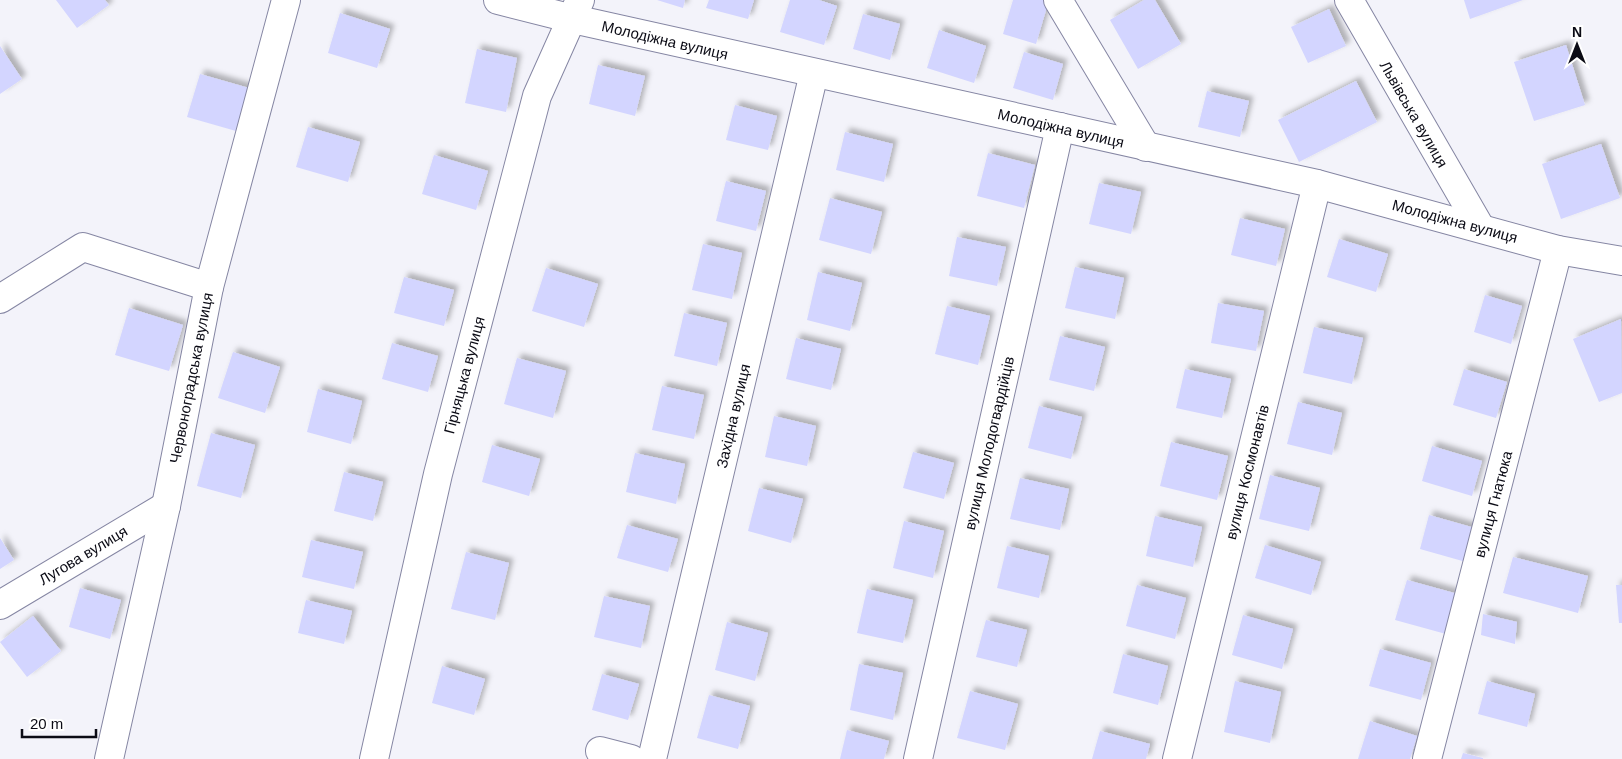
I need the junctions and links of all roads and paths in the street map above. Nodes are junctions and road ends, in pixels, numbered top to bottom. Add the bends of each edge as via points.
1 (286, 0) edge
2 (498, 0) edge
3 (1058, 0) edge
4 (1349, 0) edge
5 (576, 10) edge
6 (814, 73) junction
7 (1060, 127) junction
8 (1146, 146) junction
9 (1317, 184) junction
10 (1480, 227) junction
11 (1558, 250) junction
12 (1622, 261) edge
13 (208, 287) junction
14 (0, 299) edge
15 (166, 506) junction
16 (0, 605) edge
17 (600, 751) dead end
18 (109, 759) edge
19 (374, 759) edge
20 (631, 759) edge
21 (652, 759) edge
22 (918, 759) edge
23 (1176, 759) edge
24 (1427, 759) edge

1 - 13 street, Червоноградська вулиця
2 - 5 street, Молодіжна вулиця
3 - 8 street
4 - 10 street, Львівська вулиця
5 - 6 street, Молодіжна вулиця
5 - 19 street, Гірняцька вулиця via 537,96 438,474
6 - 7 street, Молодіжна вулиця
6 - 21 street, Західна вулиця
7 - 8 street, Молодіжна вулиця
7 - 22 street, вулиця Молодогвардійців
8 - 9 street, Молодіжна вулиця
9 - 10 street, Молодіжна вулиця
9 - 23 street, вулиця Космонавтів
10 - 11 street, Молодіжна вулиця
11 - 12 street, Молодіжна вулиця
11 - 24 street, вулиця Гнатюка
13 - 14 street via 83,247
13 - 15 street, Червоноградська вулиця
15 - 16 street, Лугова вулиця
15 - 18 street, Червоноградська вулиця
17 - 20 street

